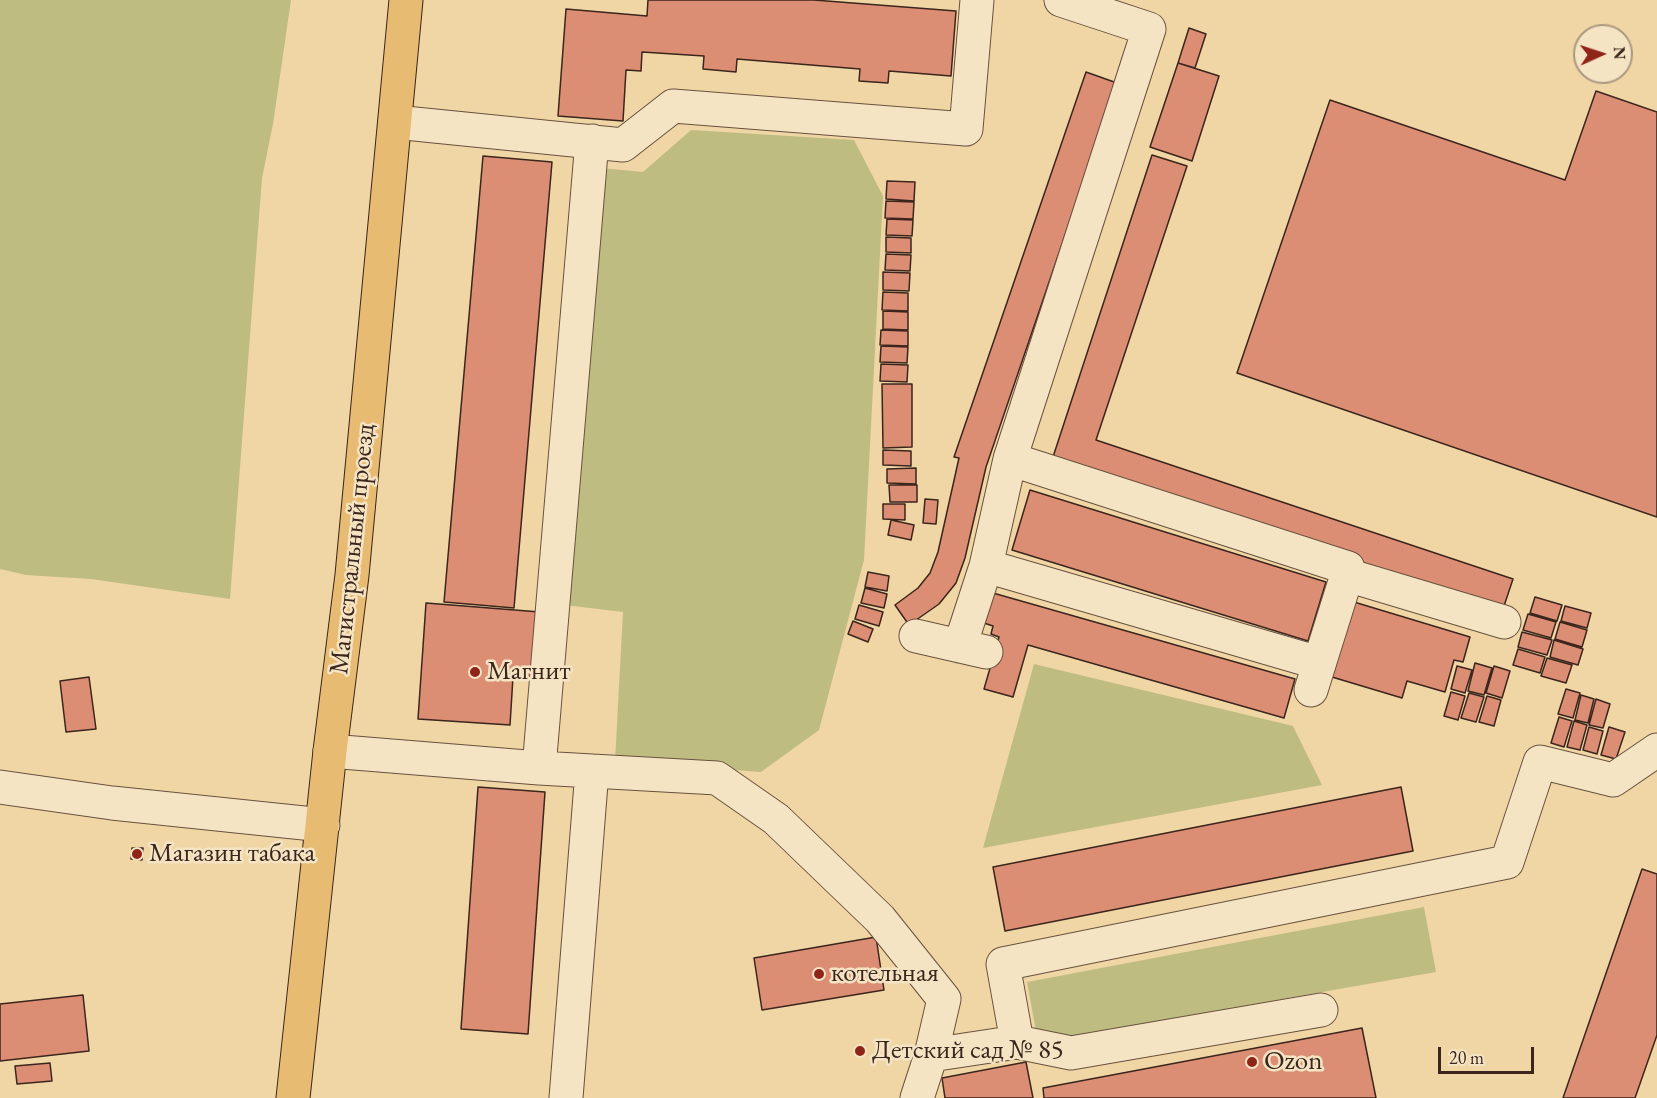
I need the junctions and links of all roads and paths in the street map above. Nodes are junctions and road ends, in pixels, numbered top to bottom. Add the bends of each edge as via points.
1 (406, 0) edge
2 (977, 0) edge
3 (1061, 0) edge
4 (395, 122) junction
5 (592, 141) junction
6 (1010, 459) junction
7 (987, 566) junction
8 (1347, 575) junction
9 (1504, 622) dead end
10 (916, 636) dead end
11 (1657, 750) edge
12 (330, 751) junction
13 (539, 768) junction
14 (592, 771) junction
15 (0, 787) edge
16 (323, 825) junction
17 (1321, 1010) dead end
18 (1017, 1042) junction
19 (931, 1055) junction
20 (294, 1098) edge
21 (566, 1098) edge
22 (917, 1098) edge

1 - 4 main road, Магистральный проезд
2 - 5 street via 966,129 673,106 623,145
3 - 6 street via 1149,29
4 - 5 street
4 - 12 main road, Магистральный проезд via 352,575
5 - 13 street
6 - 7 street
6 - 8 street via 1348,568
7 - 8 street via 1315,677
7 - 10 street via 973,649
8 - 9 street
11 - 18 street via 1613,780 1540,762 1507,862 1003,964
12 - 13 street
12 - 16 main road, Магистральный проезд
13 - 14 street
14 - 19 street via 717,778 776,819 880,919 944,999
14 - 21 street
15 - 16 street
16 - 20 main road, Магистральный проезд
17 - 18 street via 1071,1053
18 - 19 street
19 - 22 street

